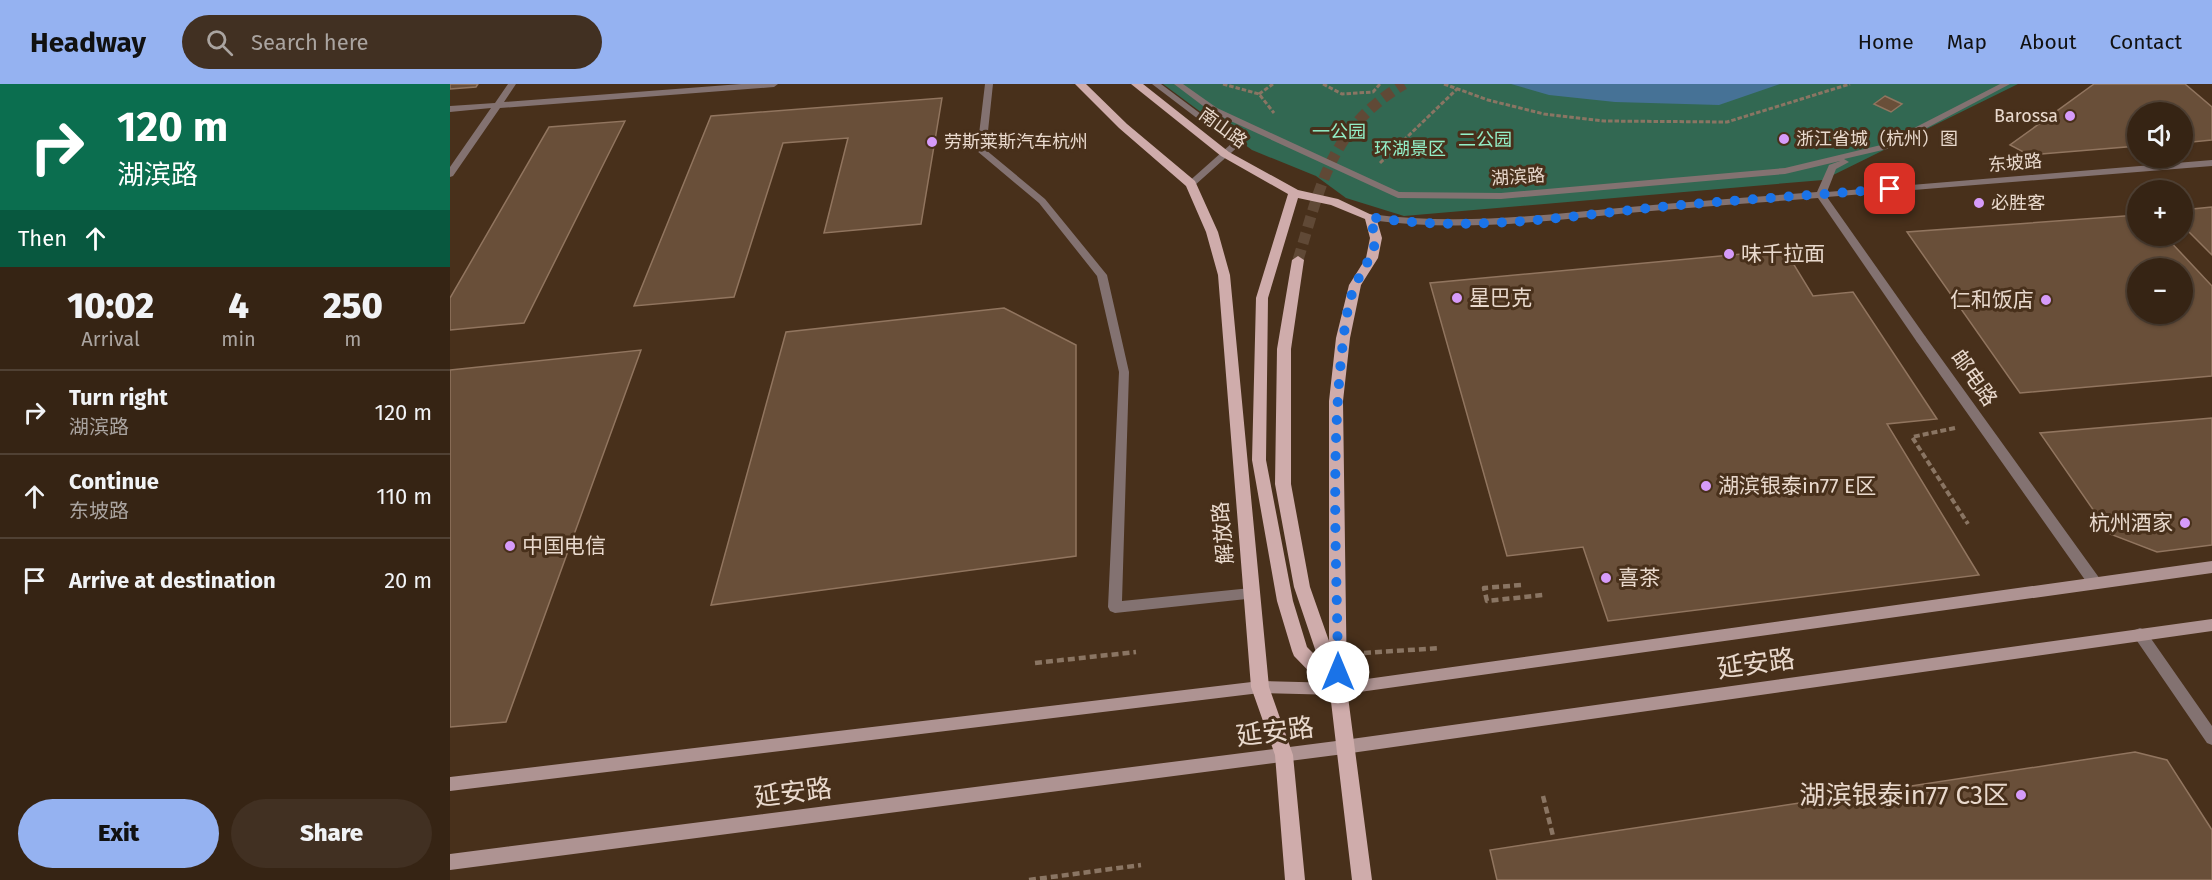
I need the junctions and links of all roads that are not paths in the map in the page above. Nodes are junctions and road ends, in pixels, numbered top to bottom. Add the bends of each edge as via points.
1 (512, 84) edge
2 (774, 84) edge
3 (989, 84) edge
4 (1080, 84) edge
5 (1136, 84) edge
6 (1156, 84) edge
7 (1178, 84) edge
8 (2006, 84) edge
9 (497, 106) junction
10 (450, 109) edge
11 (1884, 147) junction
12 (1225, 154) junction
13 (2212, 163) edge
14 (450, 174) edge
15 (1191, 184) junction
16 (1294, 193) junction
17 (1821, 195) junction
18 (1370, 217) junction
19 (1298, 260) tunnel mouth
20 (2212, 567) edge
21 (2095, 583) junction
22 (1251, 594) junction
23 (2212, 625) edge
24 (2140, 634) junction
25 (1260, 687) junction
26 (1338, 689) junction
27 (2212, 738) edge
28 (1344, 747) junction
29 (1284, 755) junction
30 (450, 784) edge
31 (450, 862) edge
32 (1295, 880) edge
33 (1362, 880) edge

1 - 9 street
2 - 9 street
3 - 22 street via 981,151 1042,201 1102,275 1124,372 1115,606
4 - 15 main road
5 - 12 main road, 南山路
6 - 12 street via 1237,144
7 - 11 street, 湖滨路 via 1214,110 1398,195 1501,196 1785,171
8 - 11 street, 湖滨路
9 - 10 street
9 - 14 street
11 - 17 street, 湖滨路 via 1832,167
12 - 15 street
12 - 16 main road, 南山路
13 - 17 street, 东坡路
15 - 22 main road, 解放路 via 1212,232 1224,274
16 - 18 main road, 南山路 via 1334,202
16 - 26 main road via 1262,298 1259,460 1285,601 1300,651
17 - 18 street via 1492,224 1427,225
17 - 21 street, 邮电路
18 - 26 main road via 1376,238 1372,258 1355,285 1343,338 1336,400
19 - 26 main road via 1284,349 1283,484 1302,587
20 - 21 main road, 延安路
21 - 26 main road, 延安路
22 - 25 main road, 解放路
23 - 24 main road, 延安路
24 - 27 street
24 - 28 main road, 延安路
25 - 26 main road, 延安路
25 - 29 main road, 解放路
25 - 30 main road, 延安路
26 - 28 main road
28 - 29 main road, 延安路
28 - 33 main road
29 - 31 main road, 延安路
29 - 32 main road, 解放路

